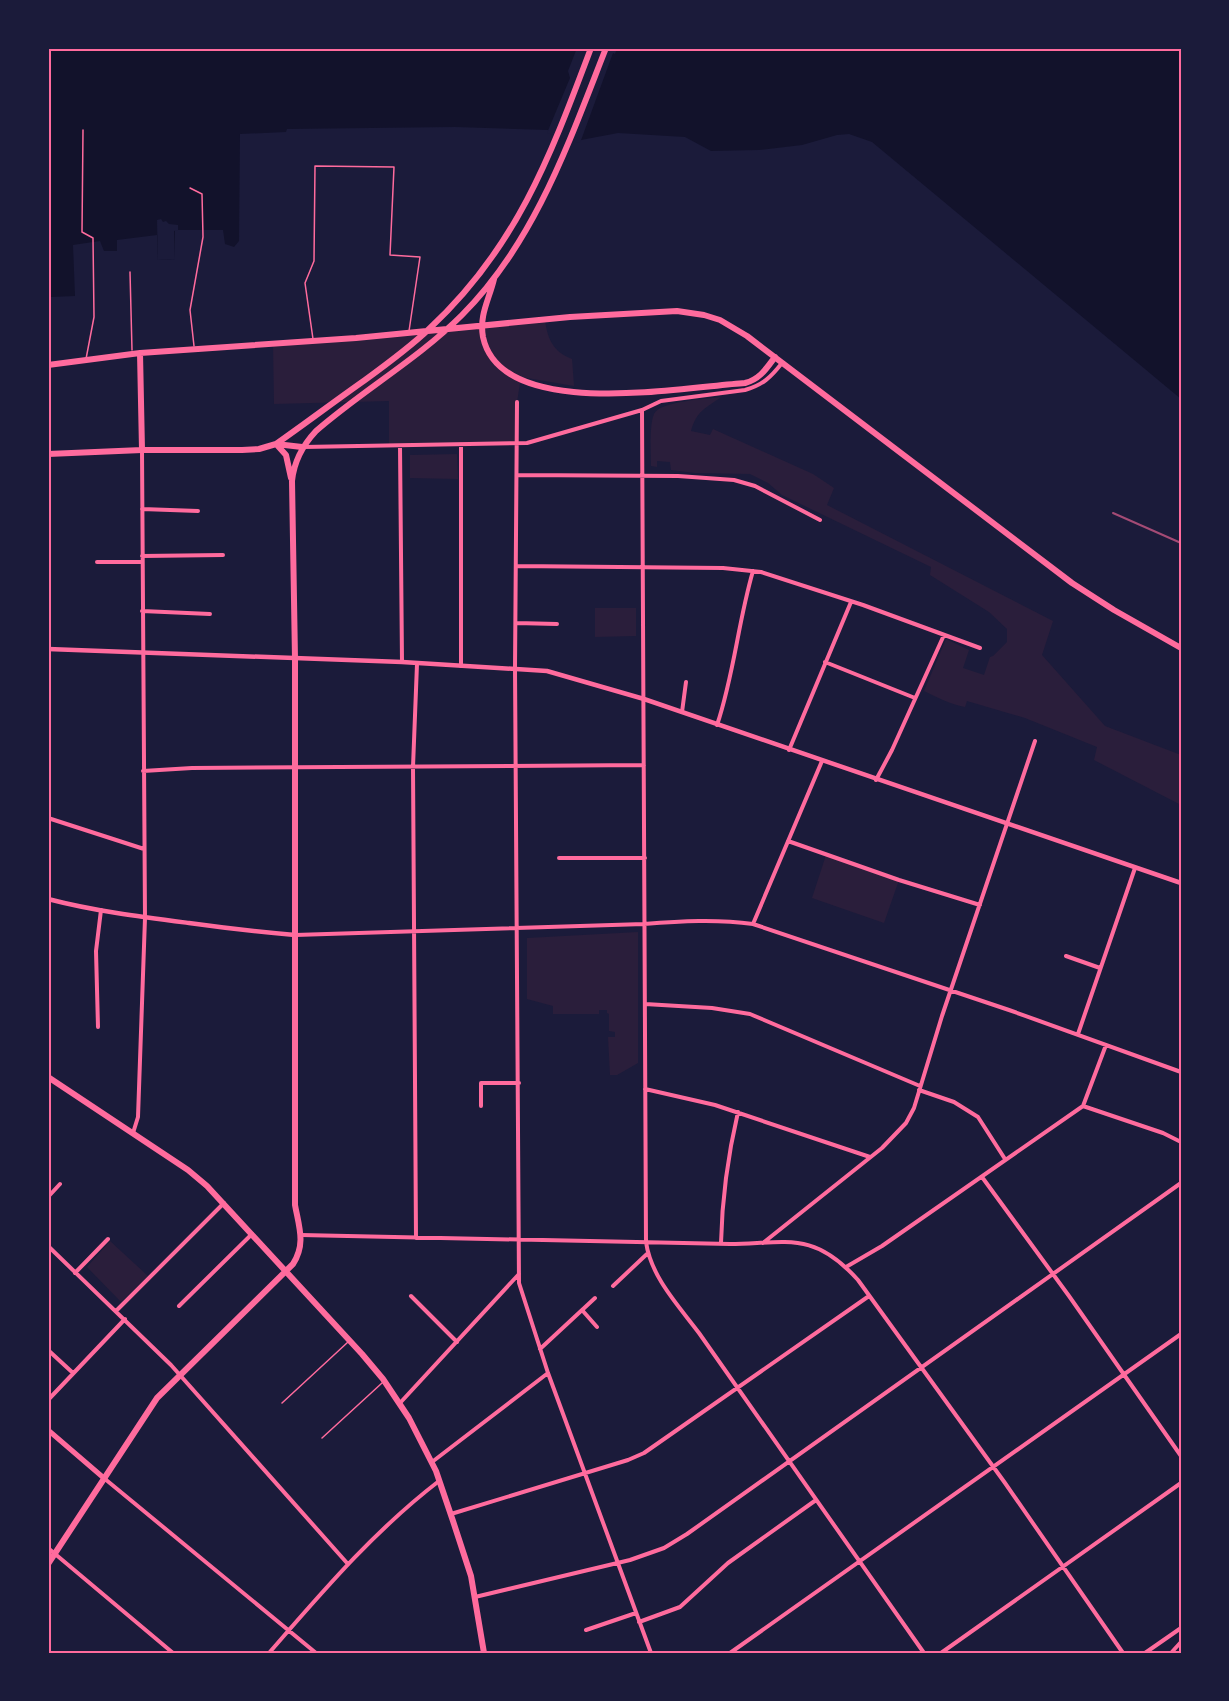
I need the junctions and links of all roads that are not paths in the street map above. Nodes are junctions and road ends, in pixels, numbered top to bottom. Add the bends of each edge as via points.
1 (591, 48) edge
2 (606, 48) edge
3 (83, 130) dead end
4 (190, 188) dead end
5 (130, 272) dead end
6 (495, 276) junction
7 (408, 332) junction
8 (313, 341) junction
9 (195, 350) junction
10 (140, 353) junction
11 (132, 354) junction
12 (775, 357) junction
13 (86, 360) junction
14 (782, 363) junction
15 (48, 365) edge
16 (517, 402) dead end
17 (642, 410) junction
18 (276, 444) junction
19 (461, 445) junction
20 (516, 445) junction
21 (400, 446) junction
22 (302, 447) junction
23 (142, 450) junction
24 (48, 454) edge
25 (642, 475) junction
26 (517, 476) junction
27 (292, 481) junction
28 (142, 509) junction
29 (198, 511) dead end
30 (820, 520) dead end
31 (223, 555) dead end
32 (142, 556) junction
33 (97, 562) dead end
34 (142, 562) junction
35 (516, 566) junction
36 (643, 568) junction
37 (753, 571) junction
38 (851, 602) junction
39 (142, 611) junction
40 (210, 614) dead end
41 (516, 622) junction
42 (557, 624) dead end
43 (944, 635) junction
44 (980, 648) dead end
45 (1181, 648) edge
46 (48, 649) edge
47 (142, 653) junction
48 (295, 659) junction
49 (402, 662) junction
50 (825, 662) junction
51 (417, 664) junction
52 (461, 666) junction
53 (515, 668) junction
54 (686, 682) dead end
55 (915, 698) junction
56 (644, 699) junction
57 (682, 713) junction
58 (717, 725) junction
59 (1035, 741) dead end
60 (789, 750) junction
61 (822, 761) junction
62 (644, 765) junction
63 (517, 766) junction
64 (295, 768) junction
65 (413, 768) junction
66 (143, 771) junction
67 (876, 780) junction
68 (48, 818) edge
69 (1007, 823) junction
70 (788, 842) junction
71 (144, 849) junction
72 (559, 858) dead end
73 (645, 858) junction
74 (1135, 868) junction
75 (1181, 884) edge
76 (48, 899) edge
77 (980, 905) junction
78 (101, 910) junction
79 (146, 918) junction
80 (644, 924) junction
81 (753, 924) junction
82 (517, 928) junction
83 (415, 931) junction
84 (295, 935) junction
85 (1066, 956) dead end
86 (1100, 968) junction
87 (950, 992) junction
88 (645, 1004) junction
89 (98, 1027) dead end
90 (1078, 1034) junction
91 (1106, 1045) junction
92 (1181, 1072) edge
93 (48, 1077) edge
94 (519, 1083) junction
95 (919, 1088) junction
96 (645, 1089) junction
97 (481, 1106) dead end
98 (1083, 1106) junction
99 (738, 1112) junction
100 (132, 1134) junction
101 (1181, 1140) edge
102 (870, 1157) junction
103 (1005, 1159) junction
104 (982, 1177) junction
105 (1181, 1183) edge
106 (60, 1184) dead end
107 (48, 1197) edge
108 (224, 1202) junction
109 (252, 1233) junction
110 (301, 1235) junction
111 (416, 1238) junction
112 (108, 1239) dead end
113 (519, 1239) junction
114 (646, 1242) junction
115 (721, 1243) junction
116 (763, 1243) junction
117 (48, 1246) edge
118 (648, 1253) junction
119 (846, 1267) junction
120 (286, 1271) junction
121 (75, 1273) junction
122 (519, 1273) junction
123 (1053, 1274) junction
124 (613, 1286) dead end
125 (411, 1296) dead end
126 (869, 1296) junction
127 (595, 1298) dead end
128 (179, 1306) dead end
129 (582, 1310) junction
130 (116, 1311) junction
131 (125, 1319) junction
132 (597, 1327) dead end
133 (1181, 1334) edge
134 (349, 1340) junction
135 (457, 1342) junction
136 (540, 1349) junction
137 (48, 1350) edge
138 (921, 1367) junction
139 (73, 1373) junction
140 (548, 1373) junction
141 (180, 1375) junction
142 (1124, 1375) junction
143 (385, 1381) junction
144 (737, 1388) junction
145 (48, 1400) edge
146 (282, 1403) dead end
147 (400, 1404) junction
148 (48, 1430) edge
149 (322, 1438) dead end
150 (1181, 1456) edge
151 (432, 1462) junction
152 (789, 1462) junction
153 (993, 1467) junction
154 (585, 1473) junction
155 (105, 1479) junction
156 (439, 1480) junction
157 (1181, 1483) edge
158 (816, 1500) junction
159 (451, 1514) junction
160 (48, 1548) edge
161 (55, 1554) junction
162 (347, 1563) junction
163 (859, 1563) junction
164 (48, 1564) edge
165 (618, 1564) junction
166 (1063, 1567) junction
167 (475, 1597) junction
168 (636, 1613) junction
169 (639, 1622) junction
170 (1181, 1628) edge
171 (289, 1630) junction
172 (586, 1630) dead end
173 (1181, 1642) edge
174 (173, 1653) edge
175 (269, 1653) edge
176 (315, 1653) edge
177 (484, 1653) edge
178 (651, 1653) edge
179 (730, 1653) edge
180 (924, 1653) edge
181 (941, 1653) edge
182 (1123, 1653) edge
183 (1145, 1653) edge
184 (1171, 1653) edge

1 - 18 main road via 530,198 503,243 465,293 406,350
2 - 6 main road via 551,183
3 - 13 lane via 82,232 93,238 94,249 94,317
4 - 9 lane via 202,194 203,237 190,310
5 - 11 lane
6 - 12 main road via 482,320 485,342 504,371 544,388 631,394 745,383 755,380
6 - 22 main road via 463,314 423,351 323,425
7 - 8 main road
7 - 8 lane via 420,257 390,255 394,167 315,165 314,261 305,283
7 - 12 main road via 677,311 704,315 735,327
8 - 9 main road
9 - 10 main road
10 - 11 main road
10 - 23 main road
11 - 13 main road
12 - 14 main road
13 - 15 main road
14 - 17 street via 766,382 756,387 661,401
14 - 45 main road via 1049,567
16 - 20 street
17 - 20 street
17 - 25 street
18 - 22 main road
18 - 23 main road via 242,450
18 - 27 main road via 286,455
19 - 20 street
19 - 21 street
19 - 52 street
20 - 26 street
21 - 22 street
21 - 49 street
22 - 27 main road
23 - 24 main road
23 - 28 street
25 - 26 street
25 - 30 street via 734,480 755,486
25 - 36 street
26 - 35 street
27 - 48 main road
28 - 29 street
28 - 32 street
31 - 32 street
32 - 34 street
33 - 34 street
34 - 39 street
35 - 36 street
35 - 41 street
36 - 37 street
36 - 56 street
37 - 38 street
37 - 58 street
38 - 43 street
38 - 50 street
39 - 40 street
39 - 47 street
41 - 42 street
41 - 53 street
43 - 44 street
43 - 55 street
46 - 47 street
47 - 48 street
47 - 66 street
48 - 49 street
48 - 64 main road
49 - 51 street
50 - 55 street
50 - 60 street
51 - 52 street
51 - 65 street
52 - 53 street
53 - 56 street via 568,676
53 - 63 street
54 - 57 street
55 - 67 street
56 - 57 street
56 - 62 street
57 - 58 street
58 - 60 street
59 - 69 street
60 - 61 street
61 - 67 street
61 - 70 street
62 - 63 street
62 - 73 street
63 - 65 street
63 - 82 street
64 - 65 street
64 - 66 street
64 - 84 main road
65 - 83 street
66 - 71 street
67 - 69 street
68 - 71 street
69 - 74 street
69 - 77 street
70 - 77 street
70 - 81 street
71 - 79 street
72 - 73 street
73 - 80 street
74 - 75 street
74 - 86 street
76 - 78 street
77 - 87 street
78 - 79 street
78 - 89 street via 96,951
79 - 84 street
79 - 100 street via 138,1118
80 - 81 street
80 - 82 street
80 - 88 street
81 - 87 street
82 - 83 street
82 - 94 street
83 - 84 street
83 - 111 street
84 - 110 main road via 295,1205
85 - 86 street
86 - 90 street
87 - 90 street
87 - 95 street
88 - 95 street via 750,1014
88 - 96 street
90 - 91 street
91 - 92 street
91 - 98 street
93 - 100 main road
94 - 97 street via 481,1083
94 - 113 street
95 - 102 street via 906,1123
95 - 103 street via 978,1117
96 - 99 street
96 - 114 street
98 - 101 street
98 - 103 street
99 - 102 street
99 - 115 street via 729,1157
100 - 108 main road via 197,1177
102 - 116 street
103 - 104 street
104 - 119 street
104 - 123 street
105 - 123 street
106 - 107 street
108 - 109 main road
108 - 130 street
109 - 120 main road
109 - 128 street
110 - 111 street
110 - 120 main road via 301,1250
111 - 113 street
112 - 121 street
113 - 114 street
113 - 122 street
114 - 115 street
114 - 118 street
115 - 116 street
116 - 119 street via 816,1246
117 - 121 street
118 - 124 street
118 - 144 street via 659,1278
119 - 126 street
120 - 134 main road
120 - 141 main road
121 - 130 street
122 - 135 street
122 - 136 street
123 - 138 street
123 - 142 street
125 - 135 street
126 - 138 street
126 - 144 street
127 - 129 street
129 - 132 street
129 - 136 street
130 - 131 street
131 - 139 street
131 - 141 street
133 - 142 street
134 - 143 main road
134 - 146 lane
135 - 147 street
136 - 140 street
137 - 139 street
138 - 152 street
138 - 153 street
139 - 145 street
140 - 151 street
140 - 154 street
141 - 155 main road via 157,1398
141 - 162 street
142 - 150 street
142 - 153 street
143 - 147 main road
143 - 149 lane
144 - 152 street
144 - 154 street via 644,1453
147 - 151 main road
148 - 155 main road
151 - 156 main road
152 - 158 street
152 - 165 street via 664,1548
153 - 163 street
153 - 166 street
154 - 159 street
154 - 165 street
155 - 161 main road
155 - 171 street
156 - 159 main road
156 - 162 street
157 - 166 street
158 - 163 street
158 - 169 street via 728,1563 680,1607
159 - 167 main road
160 - 161 street
161 - 164 main road
161 - 174 street
162 - 171 street
163 - 179 street
163 - 180 street
165 - 167 street
165 - 168 street
166 - 181 street
166 - 182 street
167 - 177 main road
168 - 169 street
168 - 172 street
169 - 178 street
170 - 183 street
171 - 175 street
171 - 176 street
173 - 184 street

